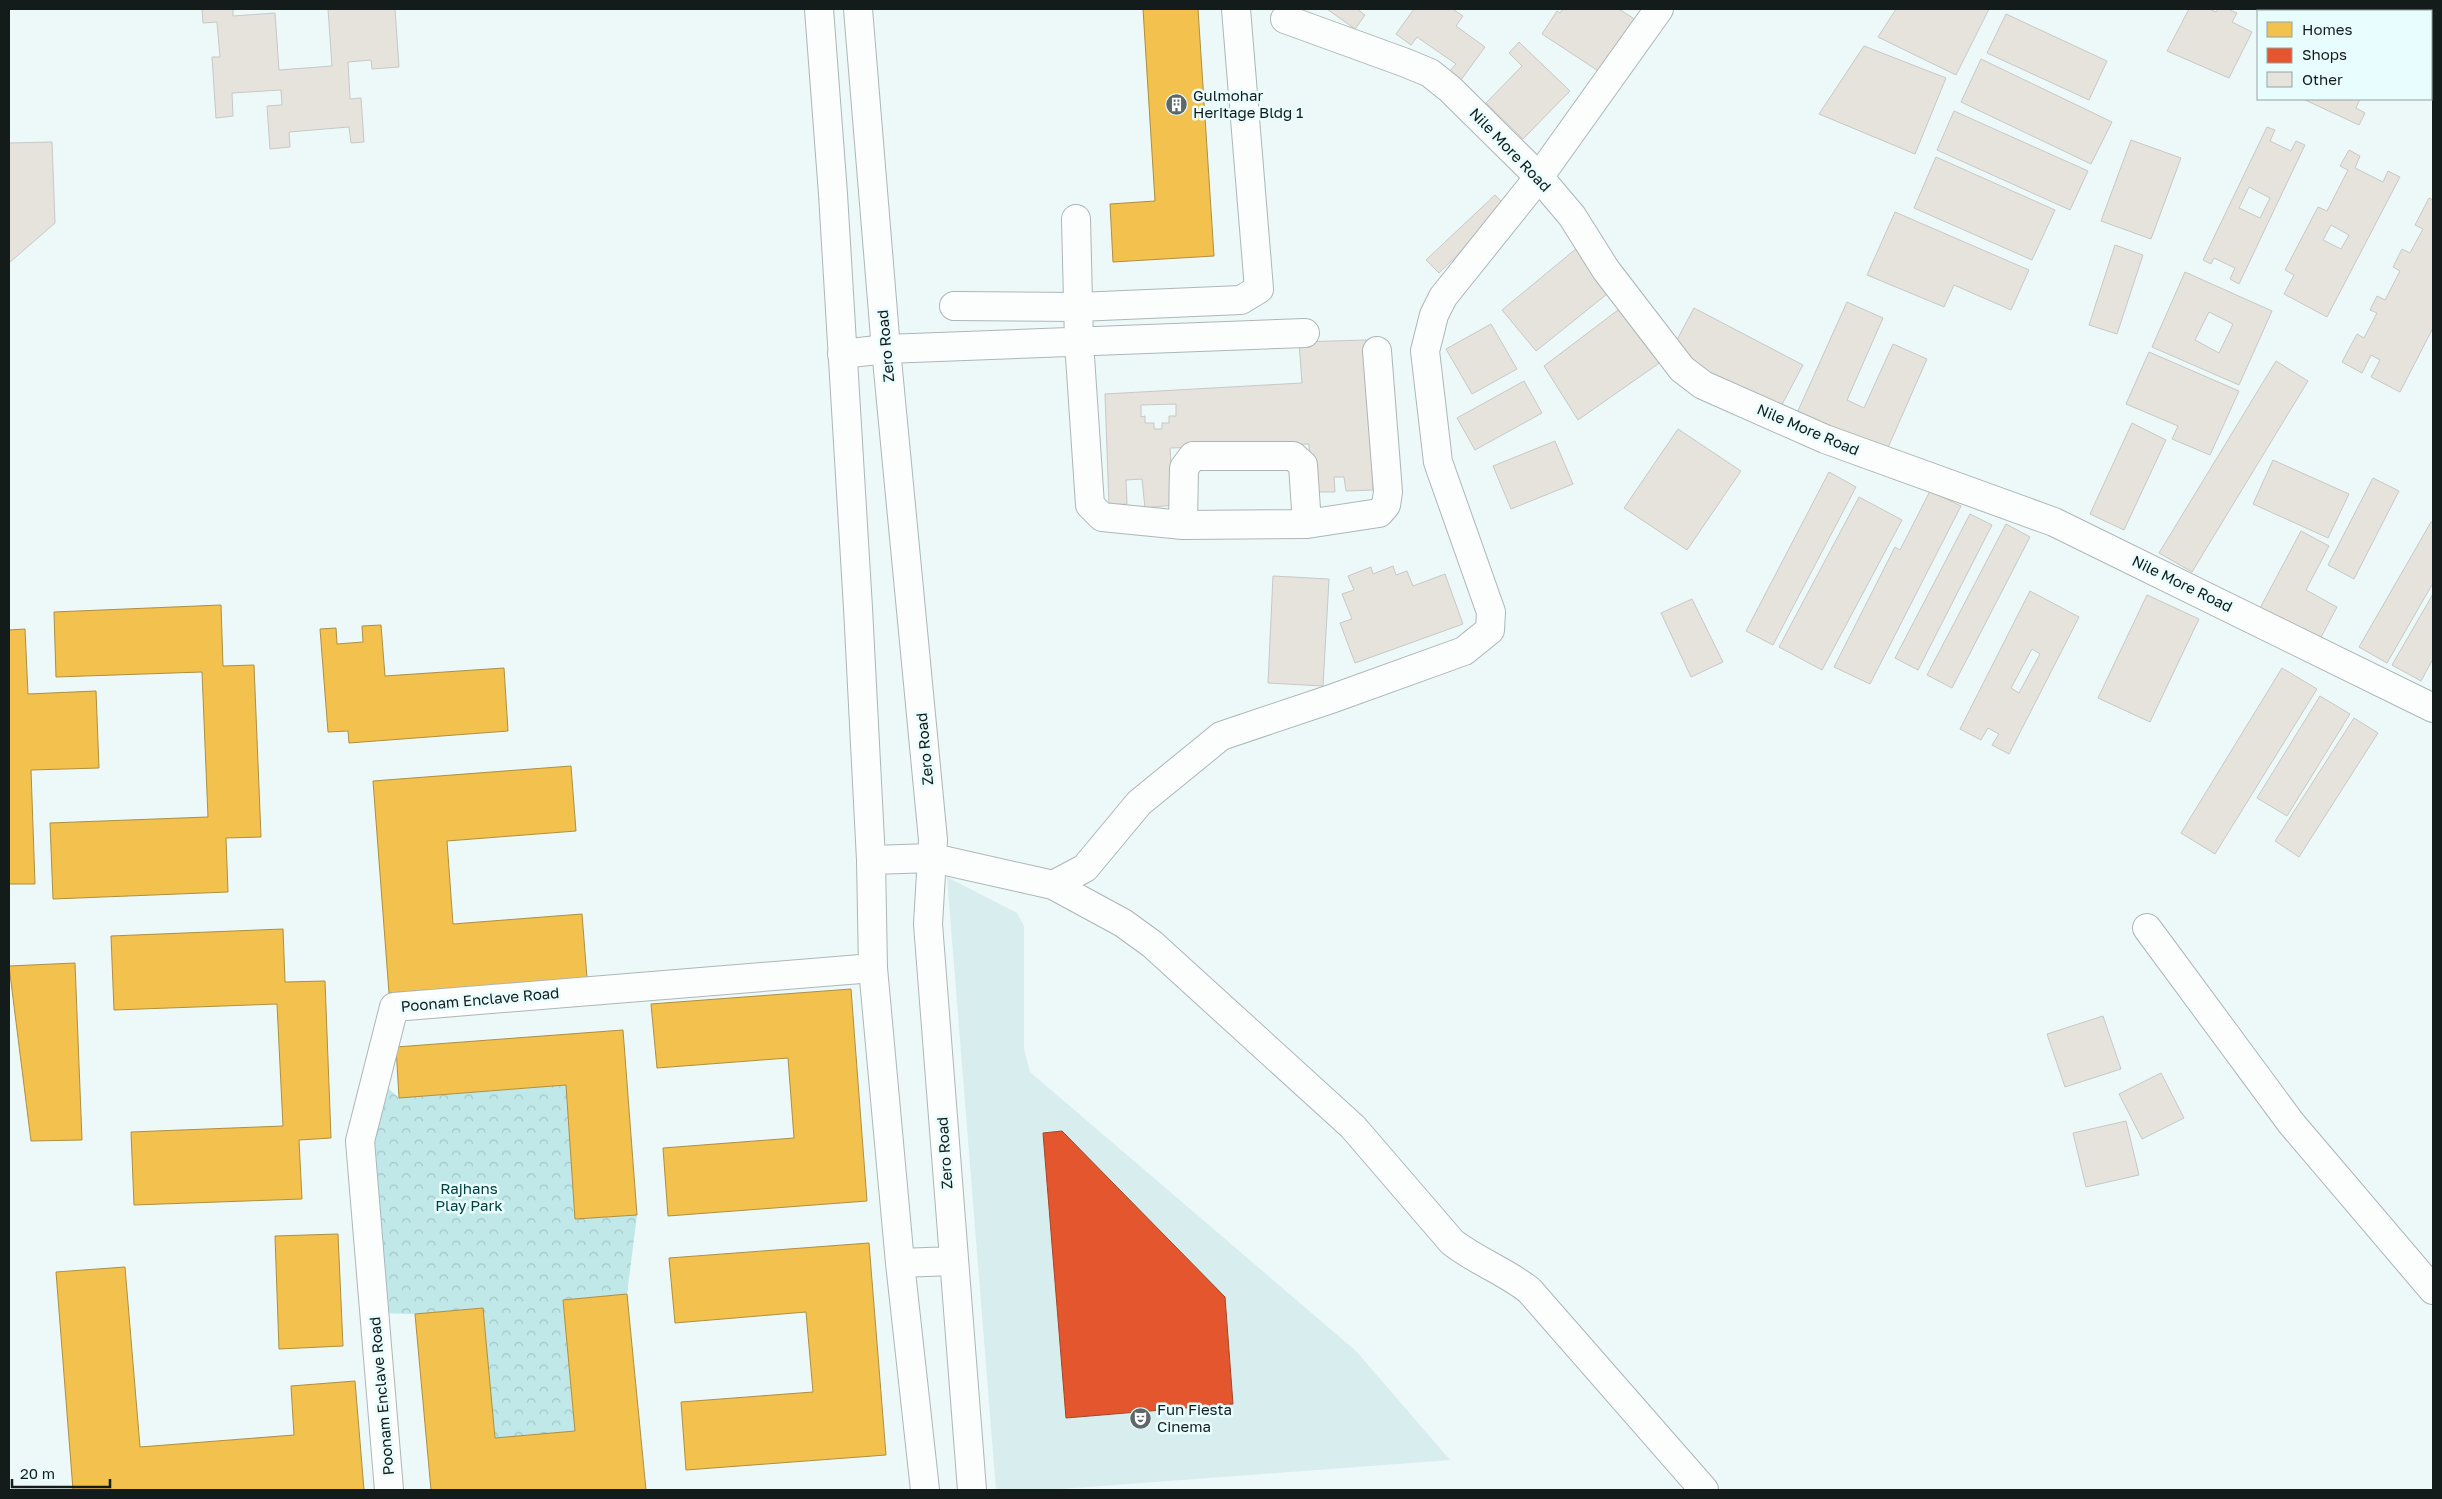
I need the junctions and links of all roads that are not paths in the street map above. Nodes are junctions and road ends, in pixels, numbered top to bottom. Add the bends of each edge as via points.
1 (819, 9) edge
2 (858, 9) edge
3 (1236, 9) edge
4 (1659, 9) edge
5 (1285, 19) dead end
6 (1539, 177) junction
7 (1076, 219) dead end
8 (954, 306) dead end
9 (1078, 307) junction
10 (1305, 333) dead end
11 (1079, 342) junction
12 (886, 350) junction
13 (1377, 351) dead end
14 (842, 354) junction
15 (1307, 524) junction
16 (1183, 525) junction
17 (2433, 708) edge
18 (933, 858) junction
19 (871, 860) junction
20 (1053, 885) junction
21 (2147, 928) dead end
22 (873, 968) junction
23 (953, 1261) junction
24 (900, 1263) junction
25 (2433, 1290) edge
26 (389, 1490) edge
27 (926, 1490) edge
28 (972, 1490) edge
29 (1704, 1490) edge

1 - 14 street
2 - 12 street, Zero Road
3 - 9 street via 1260,289 1240,300
4 - 6 street
5 - 6 street, Nile More Road via 1430,73
6 - 17 street, Nile More Road via 1572,216 1606,270 1682,369 1703,385 1825,439 2054,522
6 - 20 street via 1443,297 1434,315 1425,351 1438,462 1491,612 1490,630 1464,650 1221,736 1139,803 1085,868
7 - 9 street
8 - 9 street
9 - 11 street
10 - 11 street
11 - 12 street
11 - 16 street via 1090,505 1102,517
12 - 14 street
12 - 18 street, Zero Road via 934,840
13 - 15 street via 1388,492 1386,505 1379,513
14 - 19 street
15 - 16 street
15 - 16 street via 1303,465 1293,456 1193,456 1184,468
18 - 19 street
18 - 20 street
18 - 23 street, Zero Road via 928,924
19 - 22 street
20 - 29 street via 1123,923 1152,944 1353,1127 1452,1242 1529,1290
21 - 25 street via 2291,1123
22 - 24 street
22 - 26 street, Poonam Enclave Road via 394,1006 360,1141
23 - 24 street
23 - 28 street, Zero Road
24 - 27 street

